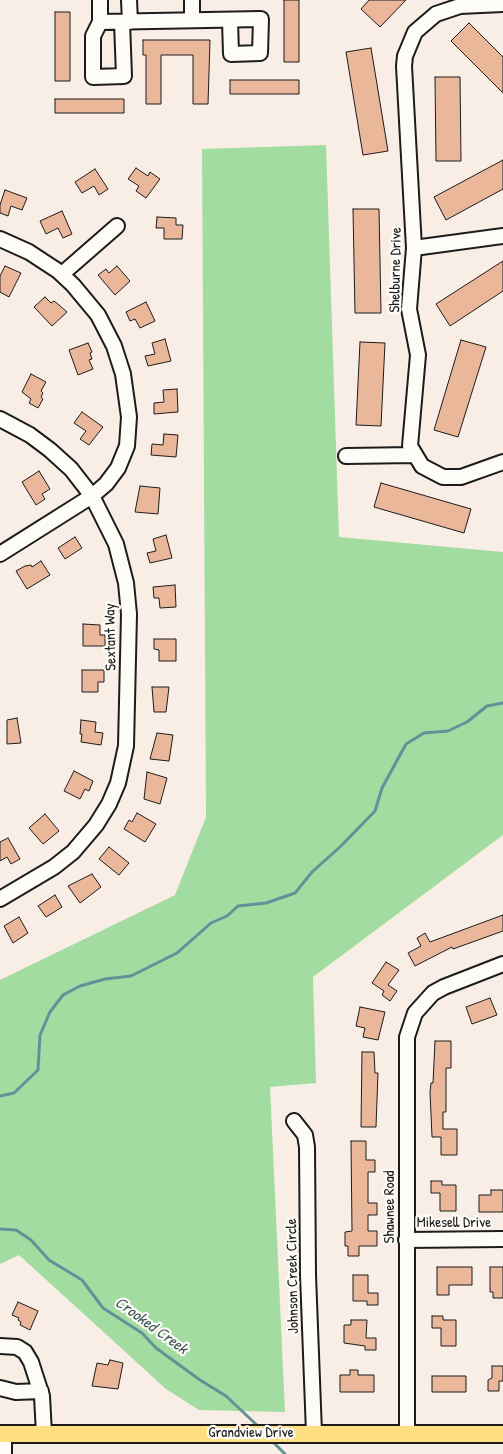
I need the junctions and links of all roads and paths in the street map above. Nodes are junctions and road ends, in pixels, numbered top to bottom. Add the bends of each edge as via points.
1 (100, 0) edge
2 (129, 0) edge
3 (192, 0) edge
4 (494, 3) edge
5 (192, 20) junction
6 (230, 20) junction
7 (100, 22) junction
8 (126, 22) junction
9 (117, 226) dead end
10 (503, 236) edge
11 (0, 239) edge
12 (414, 248) junction
13 (62, 274) junction
14 (0, 419) edge
15 (346, 456) dead end
16 (418, 460) junction
17 (503, 462) edge
18 (92, 496) junction
19 (0, 554) edge
20 (0, 899) edge
21 (503, 964) edge
22 (294, 1121) dead end
23 (503, 1239) edge
24 (406, 1240) junction
25 (0, 1346) edge
26 (0, 1388) edge
27 (41, 1391) junction
28 (307, 1433) junction
29 (406, 1433) junction
30 (2, 1434) edge
31 (44, 1434) junction
32 (503, 1434) edge
33 (4, 1454) edge

1 - 7 street
2 - 8 street
3 - 5 street
4 - 12 street, Shelburne Drive via 460,6 440,12 422,24 410,41 405,56
5 - 6 street
5 - 8 street
6 - 6 street via 261,19 260,53 231,54
7 - 8 street
7 - 8 street via 93,36 94,76 124,76
9 - 13 street
10 - 12 street
11 - 13 street via 29,252
12 - 16 street, Shelburne Drive via 409,309 418,356 409,441
13 - 18 street via 86,299 110,337 123,374 128,403 128,437 122,460 109,480
14 - 18 street, Sextant Way via 50,450
15 - 16 street
16 - 17 street via 438,476 452,478
18 - 19 street
18 - 20 street, Sextant Way via 114,538 128,598 127,731 123,766 99,821 73,852
21 - 24 street, Shawnee Road via 436,991 412,1019 407,1037
22 - 28 street, Johnson Creek Circle via 305,1134 307,1147
23 - 24 street, Mikesell Drive
24 - 29 street, Shawnee Road
25 - 27 street via 9,1344 25,1352
26 - 27 street via 16,1392
27 - 31 street
28 - 29 main road, Grandview Drive
28 - 31 main road, Grandview Drive
29 - 32 main road, Grandview Drive
30 - 31 main road, Grandview Drive
30 - 33 street

